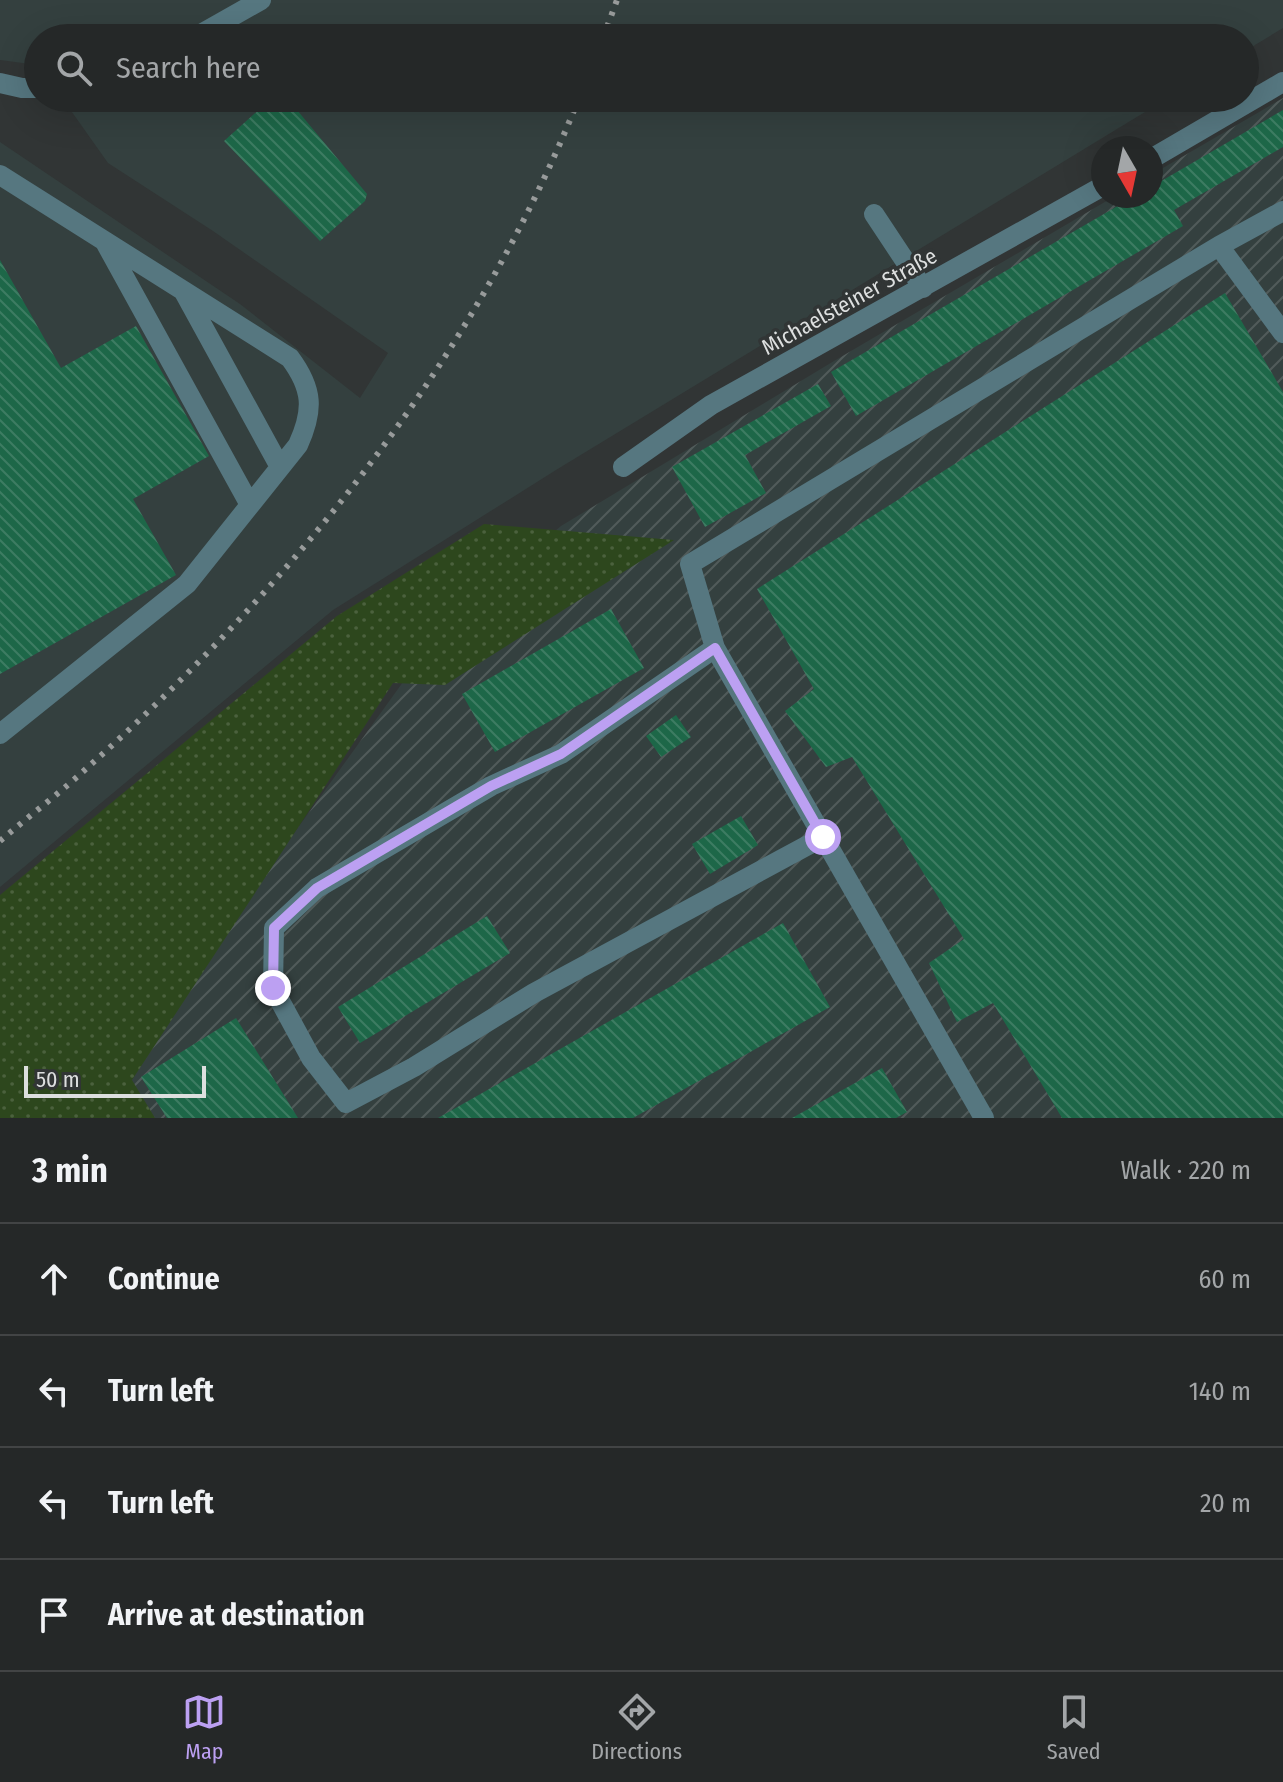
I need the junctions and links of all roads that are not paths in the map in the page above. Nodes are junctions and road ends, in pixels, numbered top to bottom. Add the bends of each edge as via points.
1 (261, 0) edge
2 (219, 24) edge
3 (1283, 82) edge
4 (0, 83) edge
5 (24, 88) edge
6 (1259, 96) edge
7 (1232, 112) edge
8 (1163, 152) edge
9 (0, 175) edge
10 (1091, 193) edge
11 (1283, 211) edge
12 (874, 214) dead end
13 (105, 241) junction
14 (1219, 246) junction
15 (923, 288) junction
16 (183, 290) junction
17 (1283, 333) edge
18 (280, 467) junction
19 (623, 467) dead end
20 (250, 505) junction
21 (715, 648) junction
22 (0, 734) edge
23 (823, 837) junction
24 (984, 1118) edge

1 - 2 street
3 - 6 street
4 - 5 street
7 - 8 street
9 - 13 street
10 - 15 street, Michaelsteiner Straße
11 - 14 street
12 - 15 street
13 - 16 street
13 - 20 street
14 - 17 street
14 - 21 street via 690,564
15 - 19 street, Michaelsteiner Straße via 711,405
16 - 18 street
16 - 18 street via 290,358 302,374 310,410 307,425
18 - 20 street
20 - 22 street via 187,584
21 - 23 street
21 - 23 street via 561,754 491,786 317,888 274,928 273,988 311,1058 346,1103 534,993
23 - 24 street

